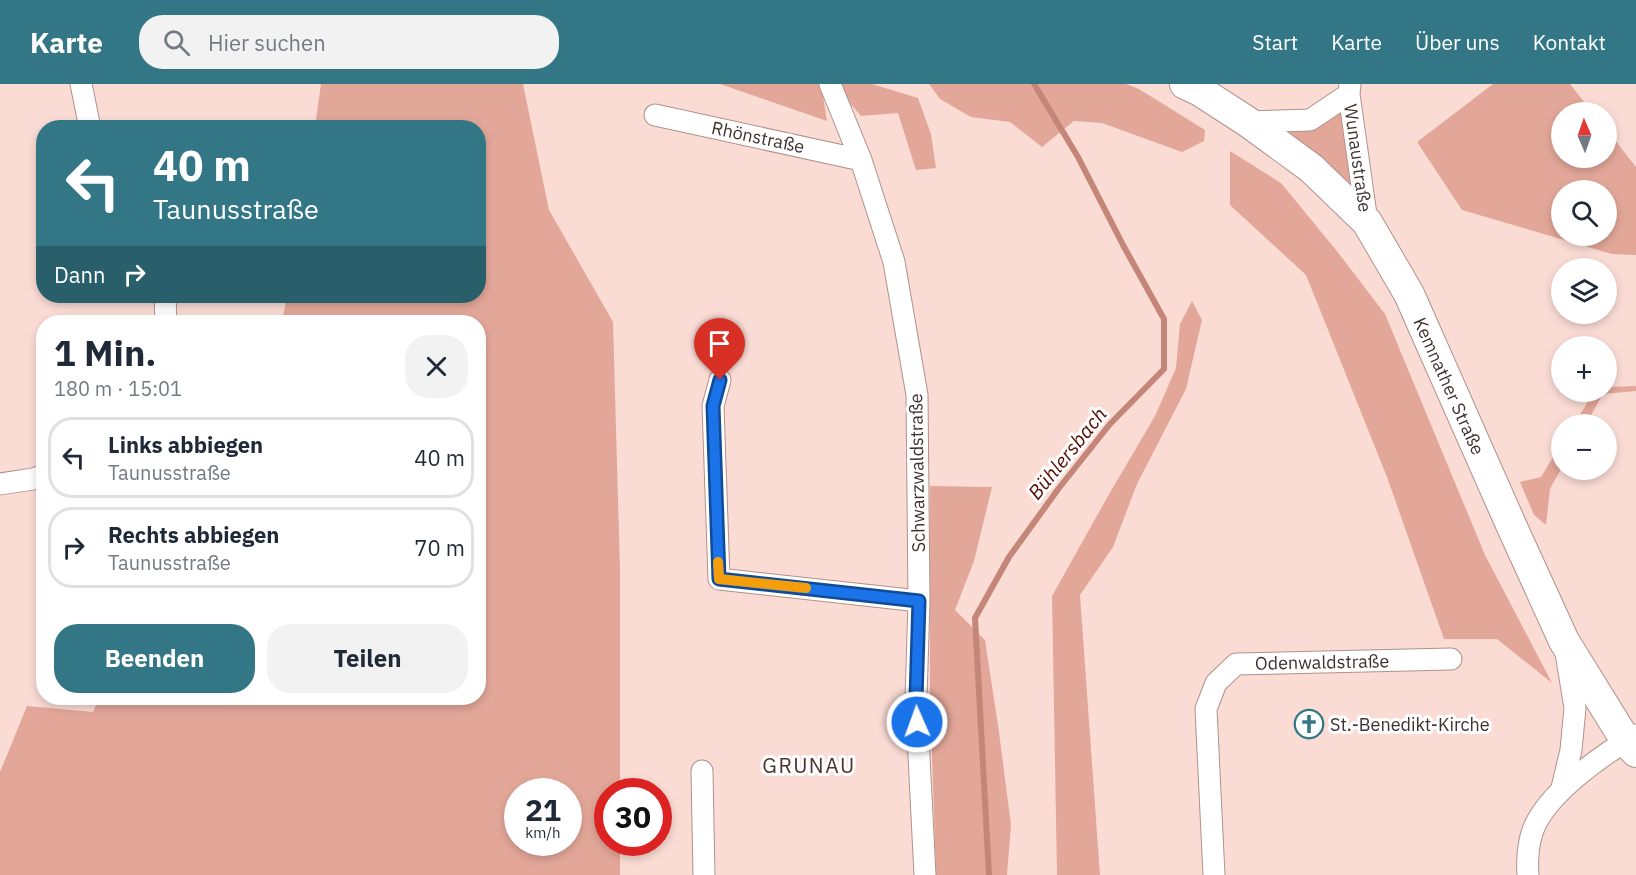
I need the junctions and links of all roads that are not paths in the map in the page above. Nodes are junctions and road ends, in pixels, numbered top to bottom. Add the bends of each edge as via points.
1 (81, 84) edge
2 (830, 84) edge
3 (1185, 84) edge
4 (1349, 89) edge
5 (655, 115) dead end
6 (88, 120) edge
7 (1248, 122) junction
8 (861, 160) junction
9 (1367, 222) junction
10 (720, 380) dead end
11 (36, 478) edge
12 (0, 484) edge
13 (919, 601) junction
14 (1564, 641) junction
15 (1451, 659) dead end
16 (1633, 742) edge
17 (702, 771) dead end
18 (1562, 788) junction
19 (705, 875) edge
20 (925, 875) edge
21 (1214, 875) edge
22 (1528, 875) edge

1 - 6 street
2 - 8 street, Schwarzwaldstraße
3 - 7 main road, Kemnather Straße
4 - 7 street, Wunaustraße via 1310,120
4 - 9 street, Wunaustraße
5 - 8 street, Rhönstraße
7 - 9 main road, Kemnather Straße via 1311,168
8 - 13 street, Schwarzwaldstraße via 894,262 917,394
9 - 14 main road, Kemnather Straße via 1409,294
10 - 13 street via 713,406 719,579
11 - 12 street
13 - 20 street, Schwarzwaldstraße via 916,698
14 - 16 main road, Kemnather Straße
14 - 18 street via 1575,708
15 - 21 street, Odenwaldstraße via 1236,664 1216,683 1206,709
16 - 18 street
17 - 19 street
18 - 22 street via 1532,832

